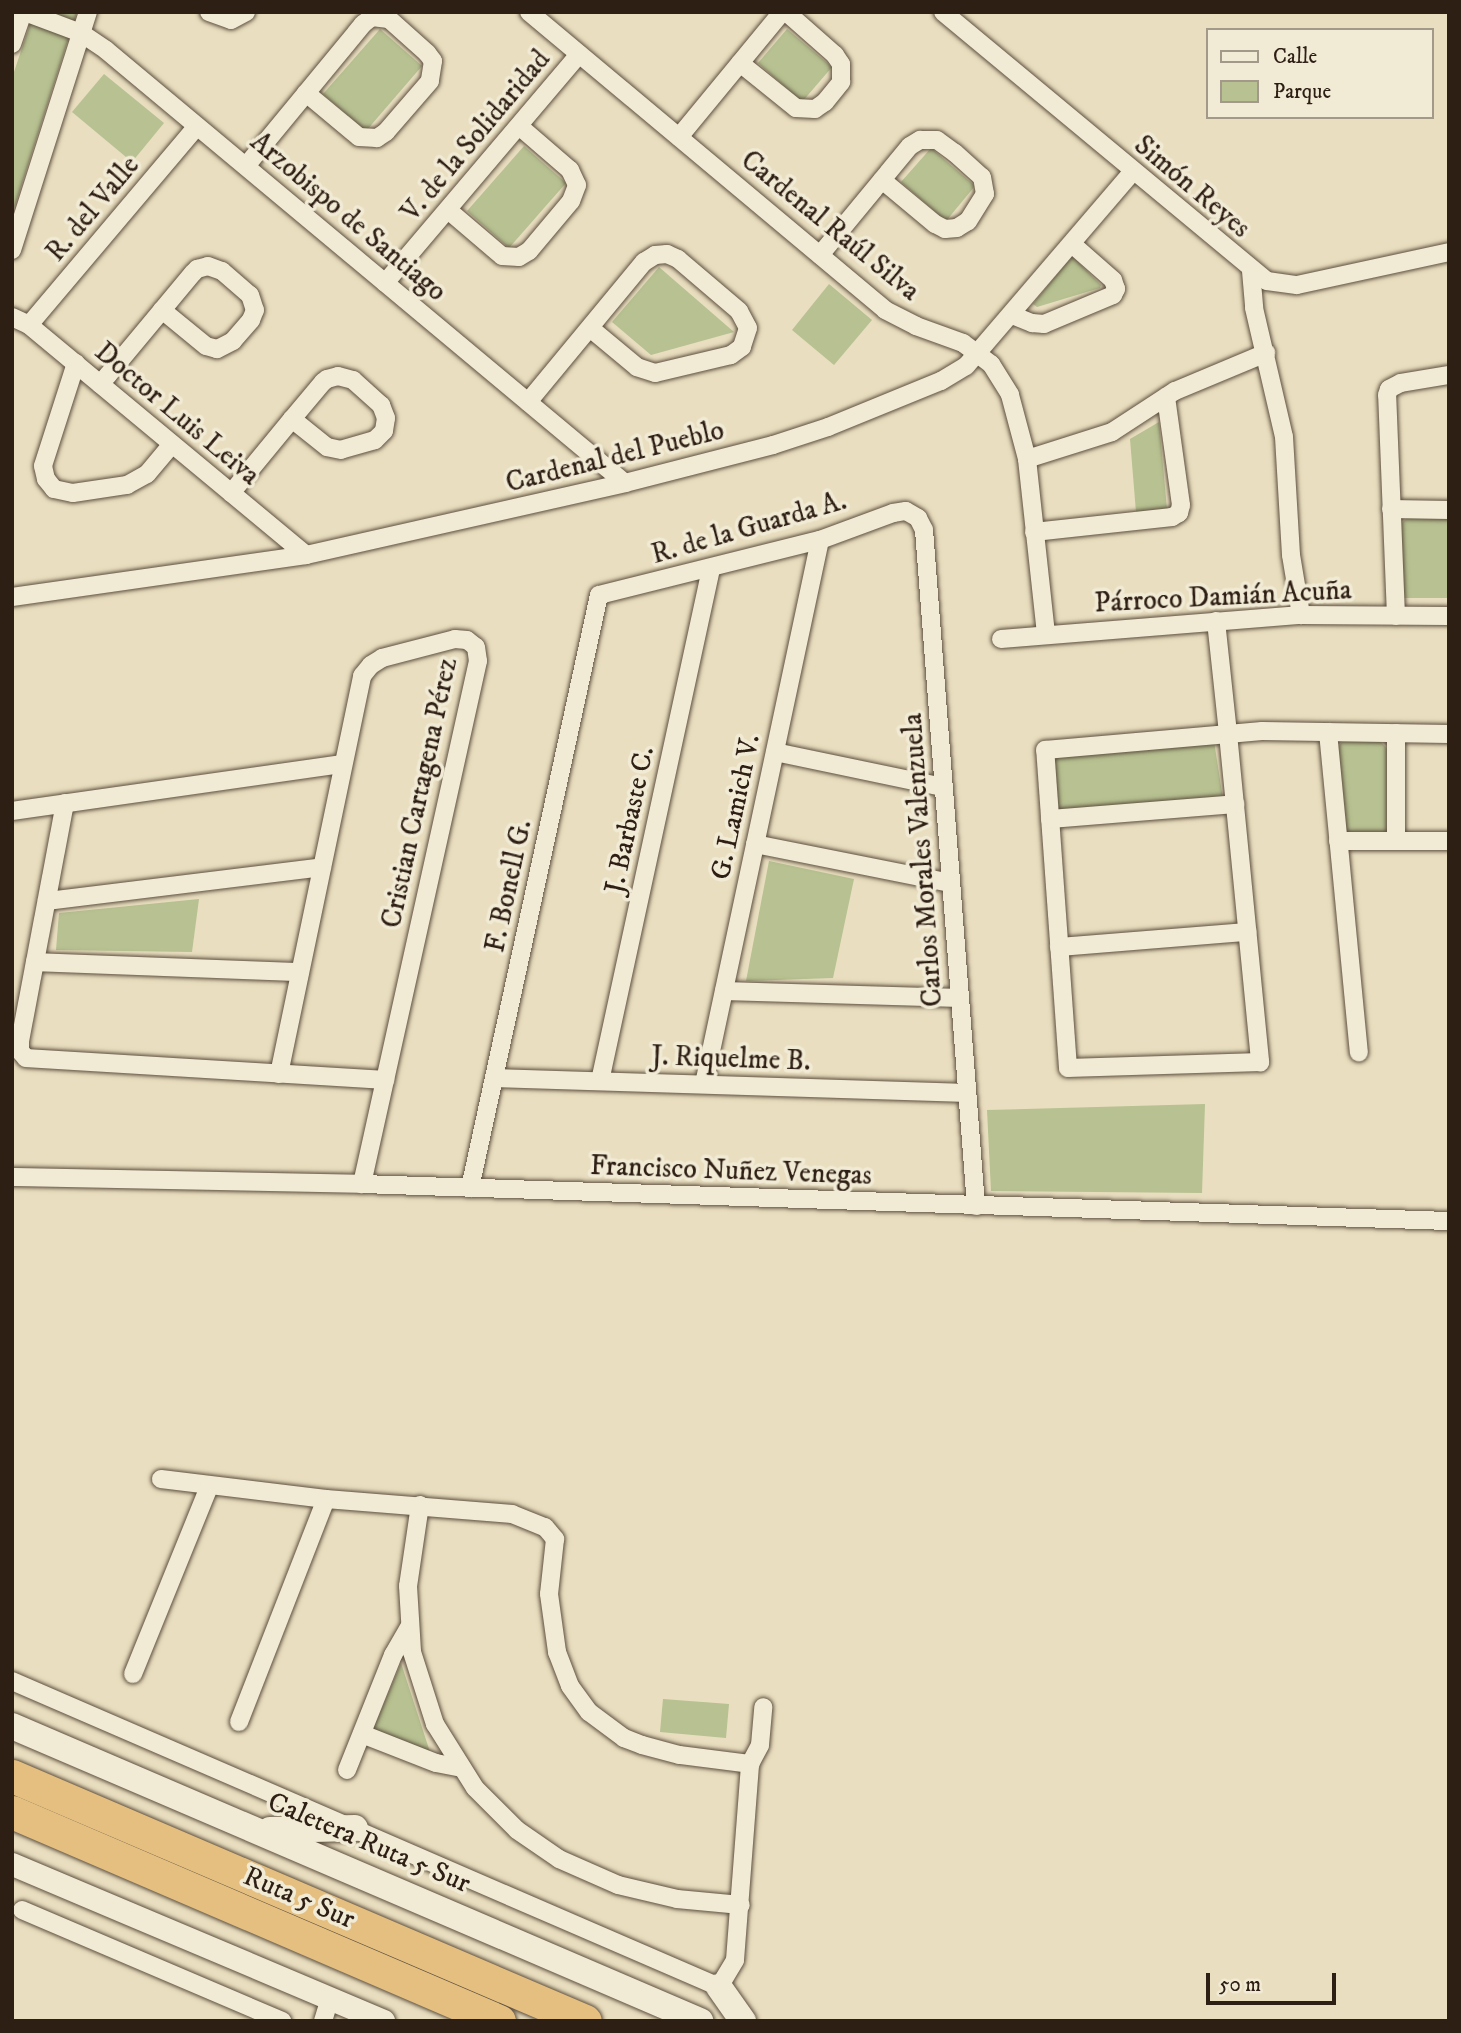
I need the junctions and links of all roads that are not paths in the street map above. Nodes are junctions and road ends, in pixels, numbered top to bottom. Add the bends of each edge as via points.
1 (24, 12) edge
2 (88, 12) edge
3 (209, 12) edge
4 (246, 12) edge
5 (784, 12) edge
6 (943, 12) edge
7 (535, 14) edge
8 (81, 33) junction
9 (12, 44) edge
10 (579, 54) junction
11 (740, 63) junction
12 (306, 93) junction
13 (197, 126) junction
14 (519, 126) junction
15 (679, 137) junction
16 (246, 166) junction
17 (1132, 172) junction
18 (882, 180) junction
19 (447, 210) junction
20 (1072, 244) junction
21 (12, 250) edge
22 (1449, 251) edge
23 (820, 255) junction
24 (1251, 271) junction
25 (386, 283) junction
26 (162, 310) junction
27 (1012, 315) junction
28 (12, 317) edge
29 (29, 325) junction
30 (590, 328) junction
31 (979, 354) junction
32 (1266, 354) junction
33 (76, 363) junction
34 (1449, 375) edge
35 (100, 384) junction
36 (1166, 397) junction
37 (528, 402) junction
38 (292, 419) junction
39 (172, 444) junction
40 (1027, 459) junction
41 (625, 483) junction
42 (231, 493) junction
43 (1391, 509) junction
44 (1449, 510) edge
45 (913, 514) joint
46 (1034, 532) junction
47 (820, 540) junction
48 (306, 555) junction
49 (712, 569) junction
50 (599, 595) joint
51 (12, 597) edge
52 (1301, 615) junction
53 (1396, 616) junction
54 (1449, 616) edge
55 (1216, 621) junction
56 (1046, 635) junction
57 (1001, 639) dead end
58 (1328, 732) junction
59 (1396, 733) junction
60 (1228, 734) junction
61 (1449, 734) edge
62 (775, 752) junction
63 (344, 764) junction
64 (943, 788) junction
65 (65, 803) junction
66 (1235, 804) junction
67 (12, 811) edge
68 (1050, 819) junction
69 (1338, 841) junction
70 (1396, 841) junction
71 (1449, 841) edge
72 (755, 844) junction
73 (322, 867) junction
74 (951, 883) junction
75 (47, 901) junction
76 (1248, 932) junction
77 (1059, 947) junction
78 (35, 962) junction
79 (300, 972) junction
80 (724, 991) junction
81 (960, 998) junction
82 (1359, 1053) dead end
83 (279, 1074) junction
84 (494, 1078) junction
85 (385, 1080) junction
86 (600, 1081) junction
87 (704, 1084) junction
88 (967, 1093) junction
89 (12, 1177) edge
90 (362, 1184) junction
91 (470, 1188) junction
92 (976, 1206) junction
93 (1449, 1221) edge
94 (161, 1479) dead end
95 (209, 1487) junction
96 (326, 1499) junction
97 (420, 1505) junction
98 (409, 1627) junction
99 (132, 1674) dead end
100 (12, 1681) edge
101 (763, 1707) dead end
102 (239, 1722) dead end
103 (12, 1726) edge
104 (362, 1734) junction
105 (750, 1764) junction
106 (461, 1768) junction
107 (348, 1770) dead end
108 (12, 1776) edge
109 (12, 1812) edge
110 (355, 1828) junction
111 (261, 1830) junction
112 (12, 1864) edge
113 (741, 1905) junction
114 (22, 1910) dead end
115 (719, 1987) junction
116 (330, 1998) junction
117 (282, 2021) edge
118 (323, 2021) edge
119 (383, 2021) edge
120 (499, 2021) edge
121 (585, 2021) edge
122 (700, 2021) edge
123 (743, 2021) edge

1 - 8 street, Arzobispo de Santiago
1 - 9 street
2 - 8 street
3 - 4 street via 230,20
5 - 11 street
5 - 11 street via 841,64 841,82 825,102 808,111 796,108
6 - 17 street, Simón Reyes
7 - 10 street, Cardenal Raúl Silva
8 - 13 street, Arzobispo de Santiago
8 - 21 street
10 - 14 street, V. de la Solidaridad
10 - 15 street, Cardenal Raúl Silva
11 - 15 street
12 - 12 street via 372,18 389,19 433,61 430,81 377,138 359,137
12 - 16 street
13 - 16 street, Arzobispo de Santiago
13 - 29 street, R. del Valle
14 - 19 street, V. de la Solidaridad
14 - 19 street via 570,170 577,186 571,201 529,251 519,257 502,256
15 - 23 street, Cardenal Raúl Silva
16 - 25 street, Arzobispo de Santiago
17 - 20 street, Cardenal del Pueblo
17 - 24 street, Simón Reyes
18 - 18 street via 915,142 932,138 978,172 985,194 968,221 945,229
18 - 23 street
19 - 25 street, V. de la Solidaridad
20 - 27 street, Cardenal del Pueblo
20 - 27 street via 1115,282 1113,295 1044,324
22 - 24 street, Simón Reyes via 1289,286 1267,282
23 - 31 street, Cardenal Raúl Silva via 895,316 950,337
24 - 32 street via 1252,299
25 - 37 street, Arzobispo de Santiago
26 - 26 street via 193,273 208,266 222,271 250,295 255,310 233,341 217,349 206,346
26 - 35 street
27 - 31 street, Cardenal del Pueblo
28 - 29 street, Doctor Luis Leiva
29 - 33 street, Doctor Luis Leiva
30 - 30 street via 644,262 661,254 678,259 739,311 748,328 742,347 731,355 655,373 637,367
30 - 37 street
31 - 40 street, Cardenal Raúl Silva via 1001,376 1010,395
31 - 41 street, Cardenal del Pueblo via 953,375 828,427
32 - 36 street
32 - 52 street via 1284,437 1290,545
33 - 35 street, Doctor Luis Leiva
33 - 39 street via 43,466 54,489 73,493 127,485 147,474
34 - 43 street via 1389,389
35 - 39 street, Doctor Luis Leiva
36 - 40 street via 1112,432
36 - 46 street via 1179,513
37 - 41 street, Arzobispo de Santiago
38 - 38 street via 323,382 338,376 353,380 376,400 386,418 375,440 341,450 327,447
38 - 42 street
39 - 42 street, Doctor Luis Leiva
40 - 46 street, Cardenal Raúl Silva
41 - 48 street, Cardenal del Pueblo
42 - 48 street, Doctor Luis Leiva
43 - 44 street
43 - 53 street
45 - 47 street, R. de la Guarda A. via 900,511
45 - 64 street, Carlos Morales Valenzuela via 924,530
46 - 56 street, Cardenal Raúl Silva
47 - 49 street, R. de la Guarda A.
47 - 62 street, G. Lamich V.
48 - 51 street, Cardenal del Pueblo
49 - 50 street, R. de la Guarda A.
49 - 86 street, J. Barbaste C.
50 - 84 street, F. Bonell G.
52 - 53 street, Párroco Damián Acuña
52 - 55 street, Párroco Damián Acuña
53 - 54 street, Párroco Damián Acuña
55 - 56 street, Párroco Damián Acuña
55 - 60 street
56 - 57 street, Párroco Damián Acuña
58 - 59 street
58 - 60 street
58 - 69 street
59 - 61 street
59 - 70 street
60 - 66 street
60 - 68 street via 1045,750
62 - 64 street
62 - 72 street, G. Lamich V.
63 - 65 street
63 - 73 street, Cristian Cartagena Pérez
63 - 85 street, Cristian Cartagena Pérez via 360,683 371,664 455,639 472,643 478,662
64 - 74 street, Carlos Morales Valenzuela
65 - 67 street
65 - 75 street
66 - 68 street
66 - 76 street
68 - 77 street
69 - 70 street
69 - 82 street
70 - 71 street
72 - 74 street
72 - 80 street, G. Lamich V.
73 - 75 street
73 - 79 street, Cristian Cartagena Pérez
74 - 81 street, Carlos Morales Valenzuela
75 - 78 street
76 - 77 street
76 - 77 street via 1260,1062 1068,1068
78 - 79 street
78 - 83 street via 20,1042 26,1058
79 - 83 street, Cristian Cartagena Pérez
80 - 81 street
80 - 87 street, G. Lamich V.
81 - 88 street, Carlos Morales Valenzuela
83 - 85 street
84 - 86 street, J. Riquelme B.
84 - 91 street, F. Bonell G.
85 - 90 street, Cristian Cartagena Pérez
86 - 87 street, J. Riquelme B.
87 - 88 street, J. Riquelme B.
88 - 92 street, Carlos Morales Valenzuela
89 - 90 street, Francisco Nuñez Venegas
90 - 91 street, Francisco Nuñez Venegas
91 - 92 street, Francisco Nuñez Venegas
92 - 93 street, Francisco Nuñez Venegas
94 - 95 street
95 - 96 street
95 - 99 street
96 - 97 street
96 - 102 street
97 - 98 street via 409,1566
97 - 105 street via 512,1514 545,1527 555,1539 549,1594 557,1652 570,1686 589,1712 624,1738 642,1745
98 - 104 street
98 - 106 street via 426,1701
100 - 110 street
101 - 105 street via 760,1745
103 - 111 main road, Caletera Ruta 5 Sur
104 - 106 street
104 - 107 street
105 - 113 street
106 - 113 street via 491,1806 559,1859 618,1885 652,1894
108 - 121 highway, Ruta 5 Sur
109 - 120 highway, Ruta 5 Sur
110 - 111 main road
110 - 115 street
111 - 122 main road, Caletera Ruta 5 Sur
112 - 116 street
113 - 115 street via 735,1960
114 - 117 street
115 - 123 main road
116 - 118 street
116 - 119 street

